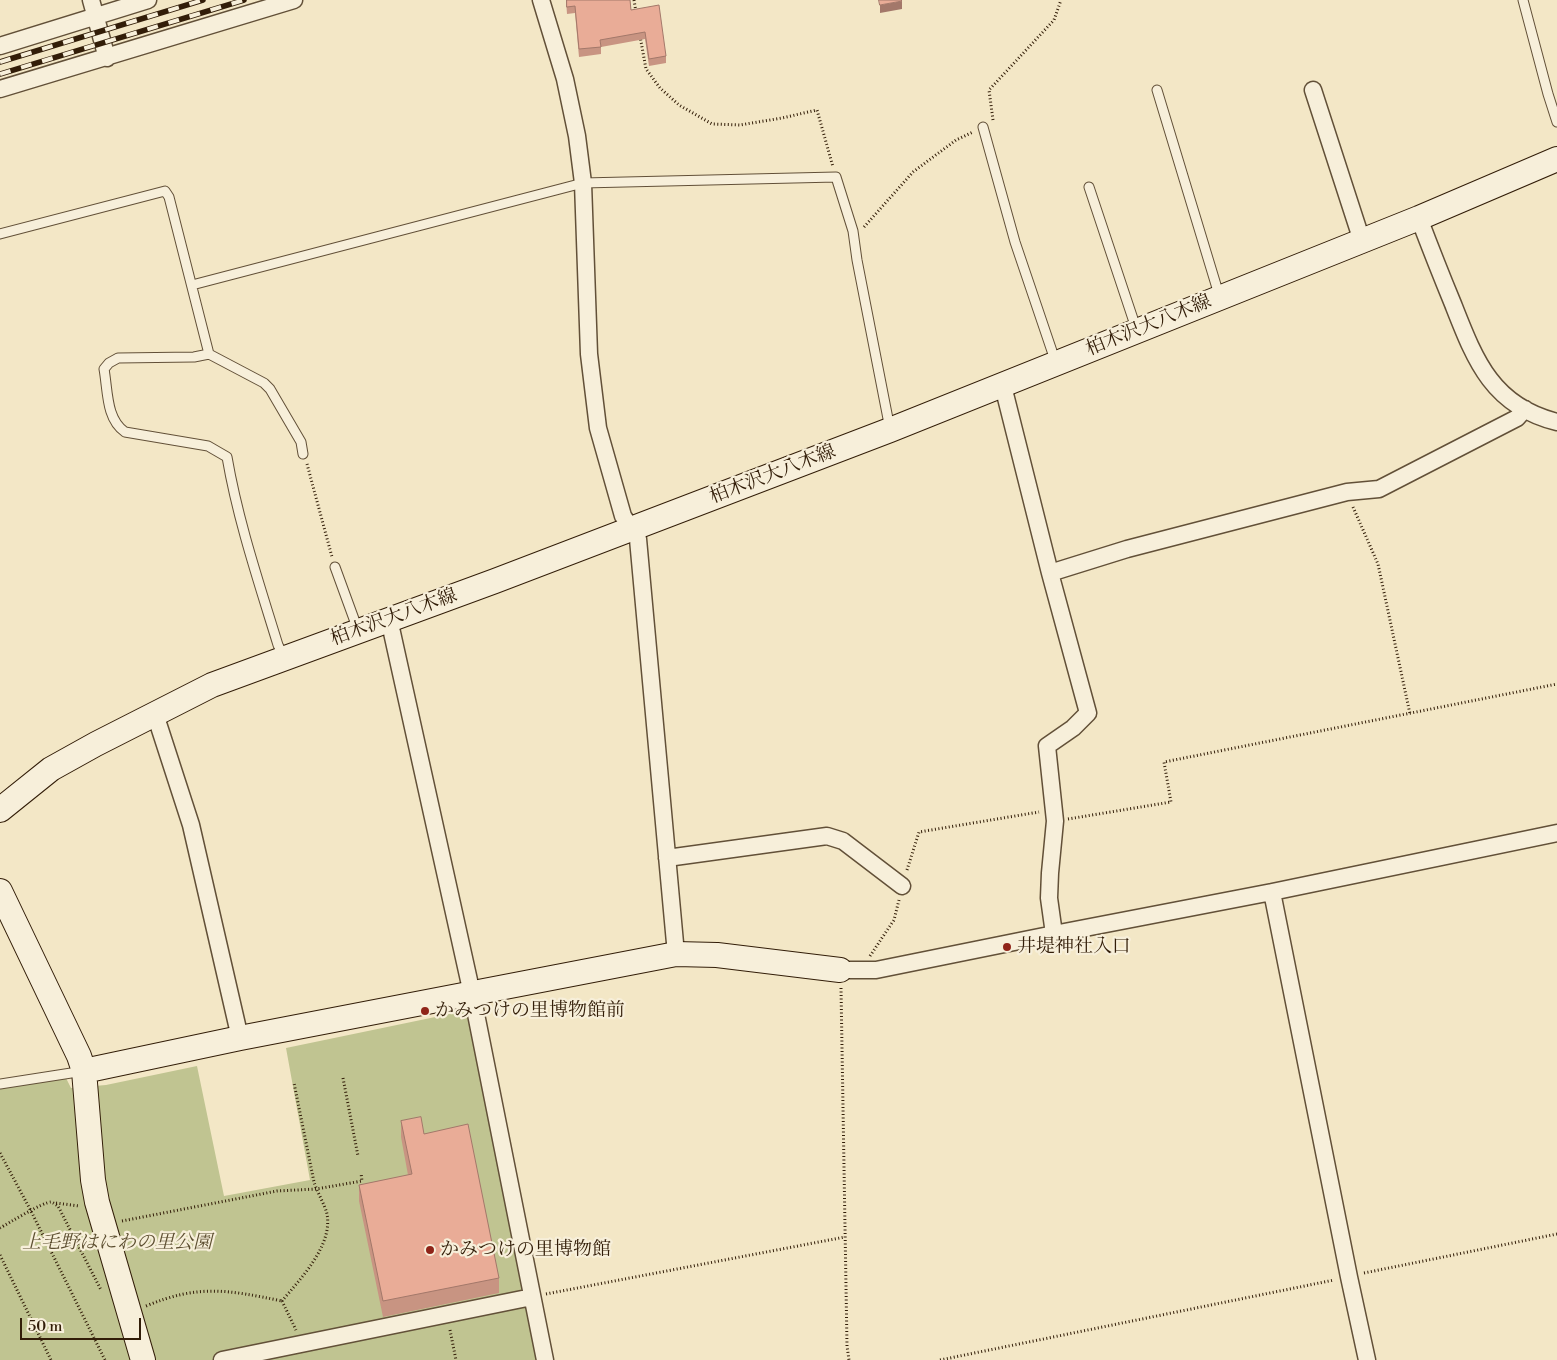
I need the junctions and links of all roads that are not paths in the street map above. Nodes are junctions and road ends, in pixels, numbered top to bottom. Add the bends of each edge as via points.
1 (91, 0) edge
2 (148, 0) edge
3 (294, 0) edge
4 (541, 0) edge
5 (1523, 0) edge
6 (95, 16) junction
7 (0, 46) edge
8 (107, 58) junction
9 (0, 89) edge
10 (1157, 90) dead end
11 (1313, 90) dead end
12 (1557, 122) edge
13 (984, 127) road end
14 (1557, 160) edge
15 (583, 183) junction
16 (1089, 187) dead end
17 (1419, 218) junction
18 (0, 234) edge
19 (1362, 241) junction
20 (192, 285) junction
21 (1220, 298) junction
22 (1137, 331) junction
23 (209, 354) junction
24 (1056, 364) junction
25 (1003, 386) junction
26 (1525, 409) junction
27 (1557, 422) edge
28 (890, 430) junction
29 (303, 454) road end
30 (630, 530) junction
31 (335, 567) road end
32 (1050, 573) junction
33 (389, 619) junction
34 (358, 630) junction
35 (284, 658) junction
36 (155, 714) junction
37 (0, 810) edge
38 (1557, 832) edge
39 (667, 858) junction
40 (902, 886) road end
41 (0, 891) edge
42 (1272, 892) junction
43 (1054, 934) junction
44 (676, 954) junction
45 (850, 970) joint
46 (472, 994) junction
47 (240, 1038) junction
48 (84, 1071) junction
49 (0, 1084) edge
50 (532, 1297) junction
51 (143, 1360) edge
52 (222, 1360) edge
53 (545, 1360) edge
54 (1367, 1360) edge

1 - 6 street
2 - 6 street
3 - 8 street
4 - 15 street via 566,79
5 - 12 lane
6 - 7 street
6 - 8 street
8 - 9 street
10 - 21 lane
11 - 19 street
13 - 24 lane via 1015,242
14 - 17 main road, 柏木沢大八木線
15 - 20 lane
15 - 28 lane via 836,177 854,231
15 - 30 street via 592,385 598,428
16 - 22 lane
17 - 19 main road, 柏木沢大八木線
17 - 26 street via 1480,367 1498,390
18 - 20 lane via 166,191
19 - 21 main road, 柏木沢大八木線
20 - 23 lane
21 - 22 main road, 柏木沢大八木線
22 - 24 main road, 柏木沢大八木線
23 - 29 lane via 270,389 301,442
23 - 35 lane via 118,358 109,363 104,370 111,417 125,432 208,446 227,457 243,528
24 - 25 main road, 柏木沢大八木線
25 - 28 main road, 柏木沢大八木線
25 - 32 street
26 - 27 street
26 - 32 street via 1517,418 1379,489 1347,492 1127,549
28 - 30 main road, 柏木沢大八木線
30 - 33 main road, 柏木沢大八木線
30 - 39 street via 638,539
31 - 34 lane
32 - 43 street via 1088,713 1047,746 1055,815 1049,898
33 - 34 main road, 柏木沢大八木線
33 - 46 street
34 - 35 main road, 柏木沢大八木線
35 - 36 main road, 柏木沢大八木線 via 212,685
36 - 37 main road, 柏木沢大八木線 via 51,769
36 - 47 street via 192,825
38 - 42 street
39 - 40 street via 828,836 843,841
39 - 44 street
41 - 48 main road
42 - 43 street
42 - 54 street
43 - 45 street via 876,970
44 - 45 main road via 717,955
44 - 46 main road
46 - 47 main road
46 - 50 street
47 - 48 main road
48 - 49 lane
48 - 51 main road via 97,1202
50 - 52 street
50 - 53 street

